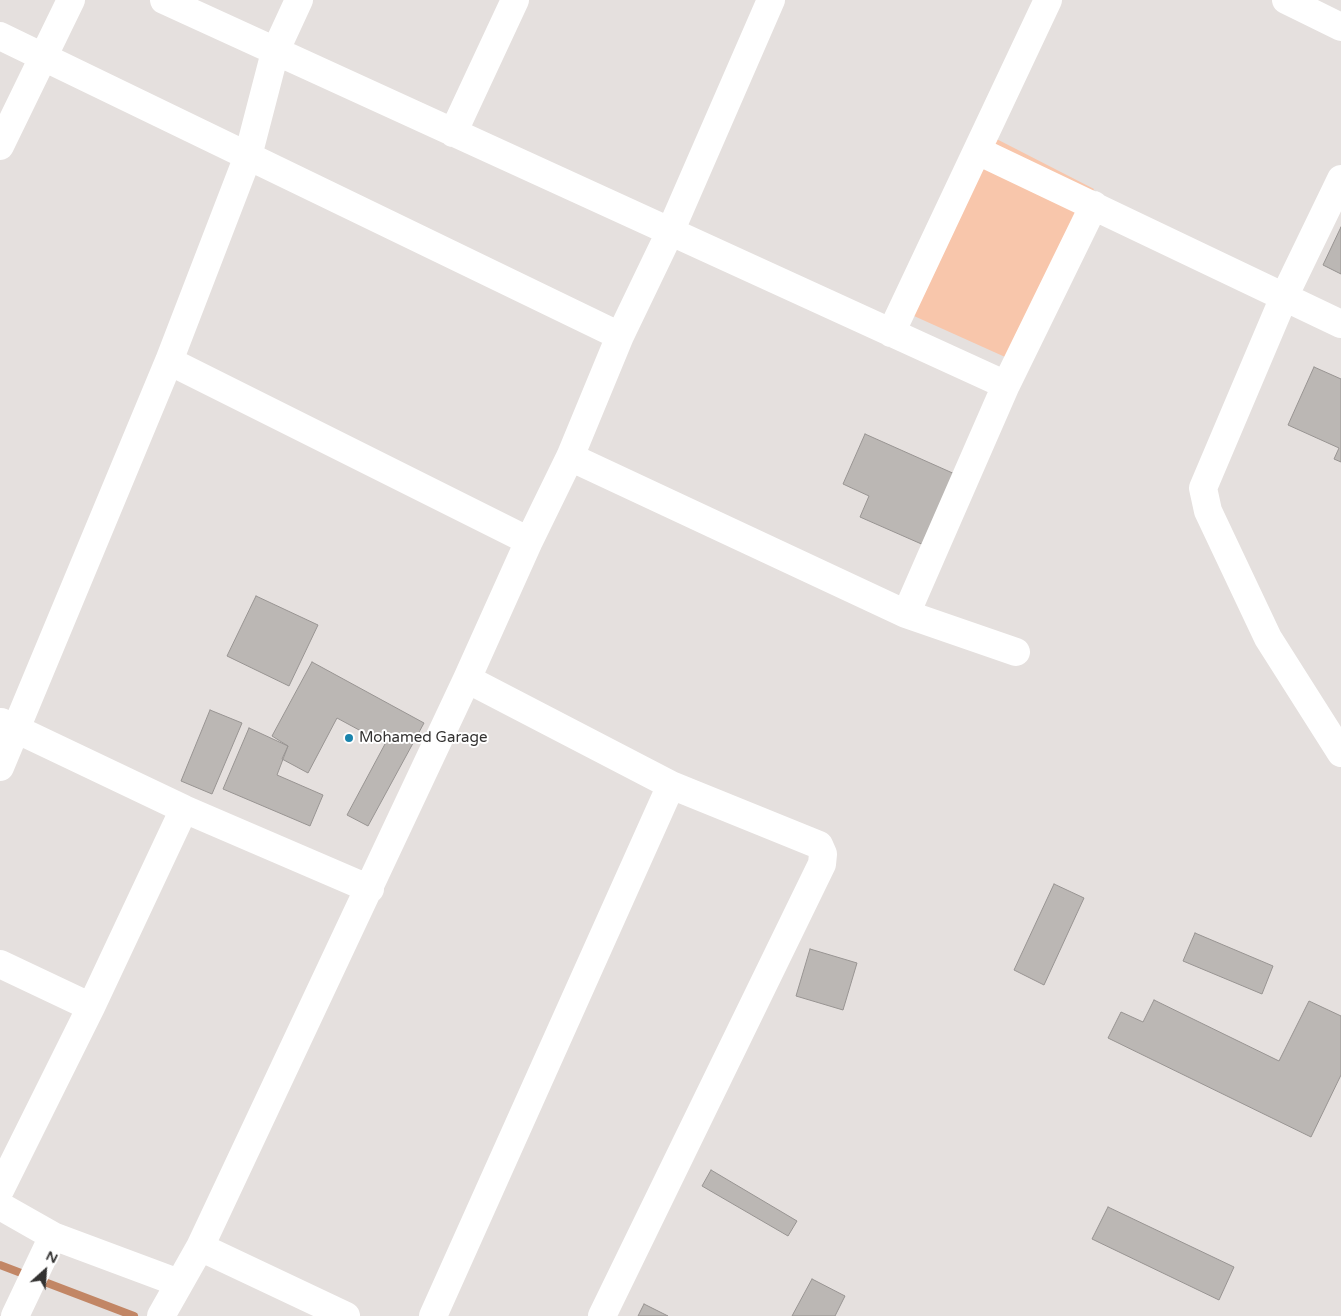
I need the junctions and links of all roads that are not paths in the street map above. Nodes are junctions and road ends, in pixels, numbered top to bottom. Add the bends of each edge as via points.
1 (71, 0) edge
2 (164, 0) edge
3 (299, 0) edge
4 (516, 0) edge
5 (770, 0) edge
6 (1048, 0) edge
7 (1286, 0) edge
8 (1341, 27) edge
9 (0, 36) edge
10 (275, 52) junction
11 (42, 56) junction
12 (453, 133) junction
13 (0, 146) edge
14 (978, 151) junction
15 (248, 156) junction
16 (1341, 179) edge
17 (1094, 205) junction
18 (670, 232) junction
19 (1284, 297) junction
20 (1341, 324) edge
21 (891, 333) junction
22 (620, 336) junction
23 (168, 361) junction
24 (1006, 385) junction
25 (570, 457) junction
26 (529, 541) junction
27 (906, 614) junction
28 (1016, 652) dead end
29 (468, 679) junction
30 (9, 725) edge
31 (1341, 753) edge
32 (0, 767) edge
33 (671, 785) junction
34 (184, 809) junction
35 (370, 890) junction
36 (0, 964) edge
37 (91, 1007) junction
38 (0, 1190) edge
39 (0, 1206) edge
40 (54, 1236) junction
41 (200, 1247) junction
42 (169, 1300) edge
43 (15, 1316) edge
44 (346, 1316) edge
45 (433, 1316) edge
46 (602, 1316) edge

1 - 11 street
2 - 10 street
3 - 10 street
4 - 12 street
5 - 18 street
6 - 14 street
7 - 8 street
9 - 11 street
10 - 12 street
10 - 15 street
11 - 13 street
11 - 15 street
12 - 18 street
14 - 17 street
14 - 21 street
15 - 22 street
15 - 23 street
16 - 19 street
17 - 19 street
17 - 24 street
18 - 21 street
18 - 22 street
19 - 20 street
19 - 31 street via 1203,488 1208,511 1268,638
21 - 24 street
22 - 25 street
23 - 26 street
23 - 30 street
24 - 27 street
25 - 26 street
25 - 27 street
26 - 29 street
27 - 28 street
29 - 33 street
29 - 35 street
30 - 32 street
30 - 34 street
33 - 45 street
33 - 46 street via 819,845 823,854 822,864
34 - 35 street
34 - 37 street
35 - 41 street
36 - 37 street
37 - 38 street
39 - 40 street
40 - 42 street
40 - 43 street
41 - 42 street
41 - 44 street

